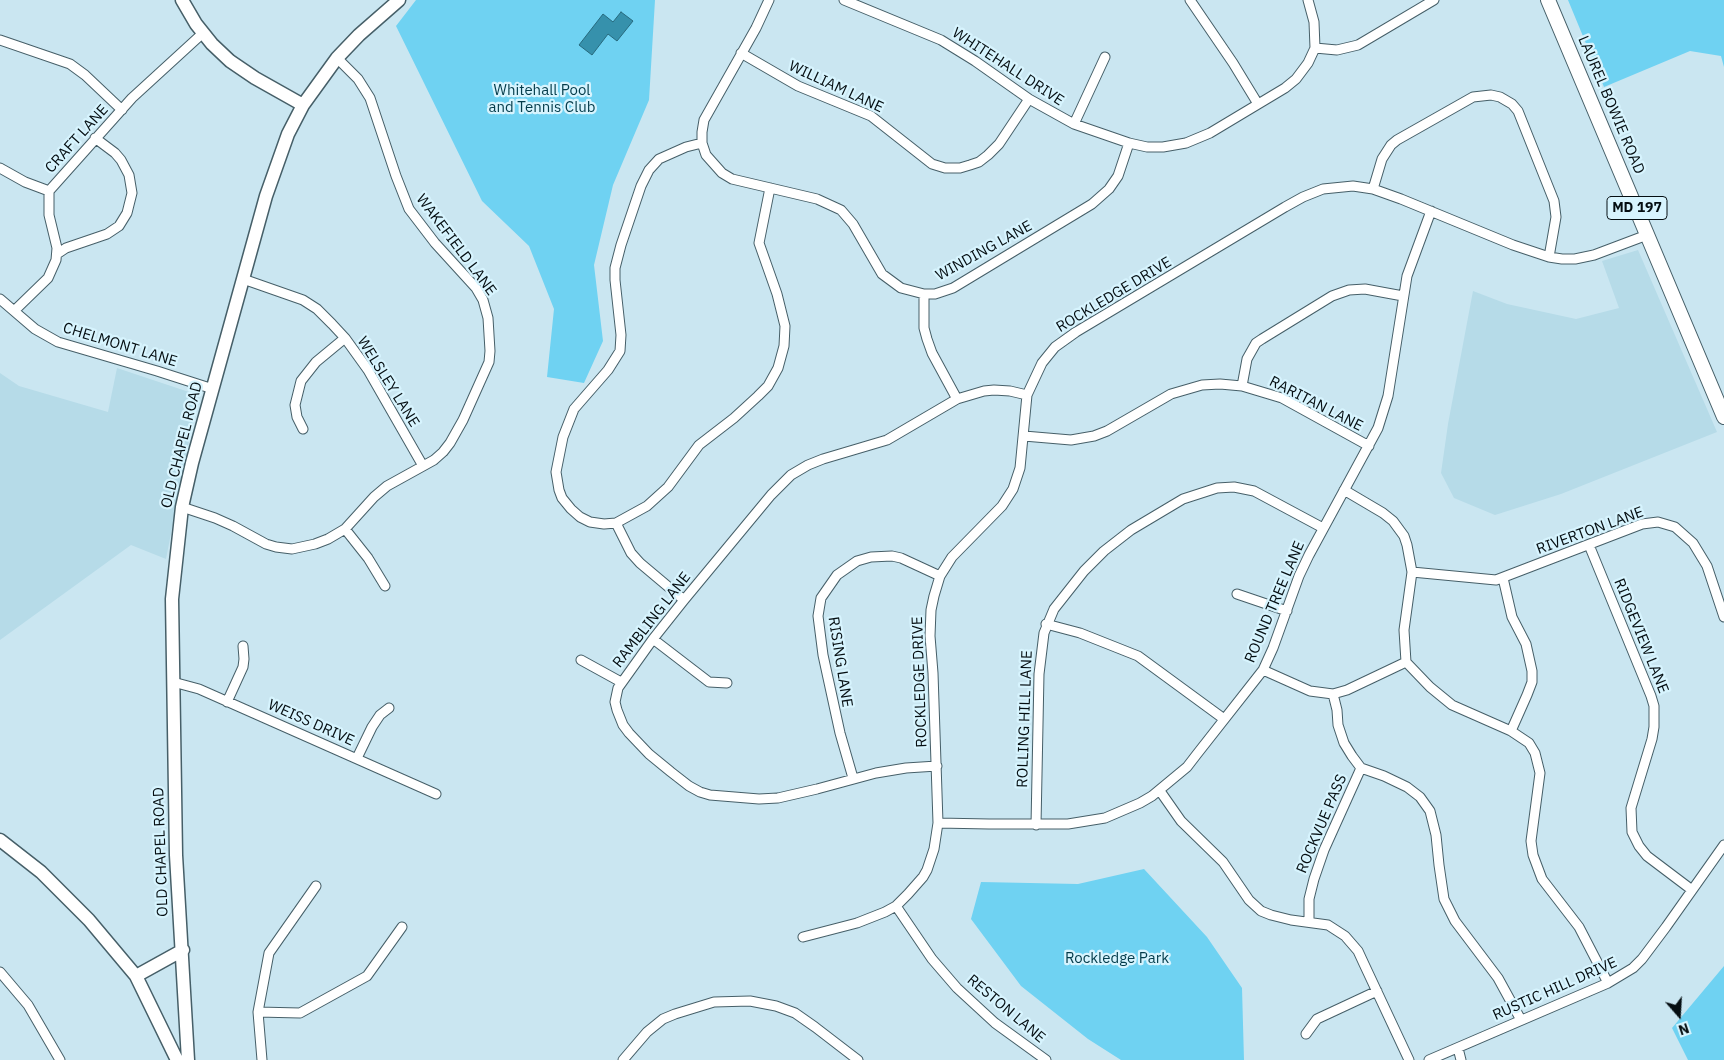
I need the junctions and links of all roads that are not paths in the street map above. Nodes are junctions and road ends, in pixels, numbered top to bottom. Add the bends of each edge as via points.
1 (182, 0) edge
2 (399, 0) edge
3 (769, 0) edge
4 (844, 0) edge
5 (1190, 0) edge
6 (1308, 0) edge
7 (1434, 0) edge
8 (1548, 0) edge
9 (203, 33) junction
10 (0, 40) edge
11 (1315, 48) junction
12 (741, 53) junction
13 (1105, 57) dead end
14 (337, 58) junction
15 (1029, 99) junction
16 (1258, 104) junction
17 (303, 105) junction
18 (122, 110) junction
19 (1074, 124) junction
20 (95, 138) junction
21 (702, 143) junction
22 (1129, 143) junction
23 (0, 168) edge
24 (770, 188) junction
25 (1373, 189) junction
26 (49, 191) junction
27 (1431, 211) junction
28 (1648, 235) junction
29 (57, 254) junction
30 (1549, 257) junction
31 (243, 279) junction
32 (924, 294) junction
33 (1403, 296) junction
34 (0, 299) edge
35 (14, 311) junction
36 (345, 338) junction
37 (1242, 386) junction
38 (213, 389) junction
39 (1027, 395) junction
40 (957, 399) junction
41 (1724, 417) edge
42 (303, 430) dead end
43 (1024, 436) junction
44 (1369, 446) junction
45 (422, 466) junction
46 (1344, 490) junction
47 (182, 507) junction
48 (616, 523) junction
49 (1322, 528) junction
50 (345, 529) junction
51 (1589, 545) junction
52 (1412, 572) junction
53 (940, 576) junction
54 (1503, 578) junction
55 (385, 586) dead end
56 (1237, 594) dead end
57 (684, 600) junction
58 (1286, 611) junction
59 (1724, 617) edge
60 (1046, 624) junction
61 (653, 639) junction
62 (243, 646) dead end
63 (581, 660) dead end
64 (1406, 662) junction
65 (1263, 670) junction
66 (173, 682) junction
67 (621, 682) junction
68 (727, 683) dead end
69 (1333, 694) junction
70 (227, 702) junction
71 (389, 708) dead end
72 (1224, 719) junction
73 (1511, 731) junction
74 (357, 758) junction
75 (937, 766) junction
76 (1361, 768) junction
77 (853, 778) junction
78 (1160, 791) junction
79 (436, 794) dead end
80 (938, 823) junction
81 (1036, 825) junction
82 (0, 840) edge
83 (1724, 845) edge
84 (316, 886) dead end
85 (1692, 890) junction
86 (896, 906) junction
87 (1308, 921) junction
88 (402, 927) dead end
89 (803, 937) dead end
90 (183, 950) junction
91 (0, 972) edge
92 (136, 976) junction
93 (1608, 983) junction
94 (1377, 991) junction
95 (258, 1012) junction
96 (1521, 1020) junction
97 (1306, 1034) dead end
98 (1458, 1048) junction
99 (60, 1060) edge
100 (177, 1060) edge
101 (188, 1060) edge
102 (262, 1060) edge
103 (623, 1060) edge
104 (858, 1060) edge
105 (1046, 1060) edge
106 (1409, 1060) edge
107 (1429, 1060) edge
108 (1461, 1060) edge

1 - 9 street
2 - 14 street, OLD CHAPEL ROAD
3 - 12 street
4 - 15 street, WHITEHALL DRIVE via 941,40
5 - 16 street
6 - 11 street, WHITEHALL DRIVE via 1314,22
7 - 11 street via 1358,45 1337,50
8 - 28 main road, LAUREL BOWIE ROAD / MD 197
9 - 17 street via 241,69
9 - 18 street, CRAFT LANE
10 - 18 street via 70,64
11 - 16 street, WHITEHALL DRIVE via 1296,80
12 - 15 street, WILLIAM LANE via 798,86 871,116 932,164 945,168 970,166 988,156
12 - 21 street via 704,120
13 - 19 street
14 - 17 street, OLD CHAPEL ROAD
14 - 45 street, WAKEFIELD LANE via 358,79 370,98 409,209 476,288 487,308 490,352 485,374 450,444 439,456
15 - 19 street, WHITEHALL DRIVE
16 - 22 street, WHITEHALL DRIVE via 1210,133 1186,143 1163,147
17 - 31 street, OLD CHAPEL ROAD via 274,169
18 - 20 street, CRAFT LANE
19 - 22 street, WHITEHALL DRIVE
20 - 26 street, CRAFT LANE
20 - 29 street via 115,153 129,175 132,193 127,213 119,226 107,234
21 - 24 street, WINDING LANE via 710,160 726,176 738,182
21 - 48 street via 659,159 645,177 615,268 620,351 574,409 560,450 556,479 567,505 590,522
22 - 32 street, WINDING LANE via 1118,176 1092,204 962,283 941,292
23 - 26 street
24 - 32 street, WINDING LANE via 817,199 840,210 853,224 882,274 901,288
24 - 48 street via 759,243 785,326 778,368 758,396 699,445 657,498
25 - 27 street, ROCKLEDGE DRIVE
25 - 30 street via 1382,159 1391,144 1473,97 1500,97 1518,111 1552,194 1556,217
25 - 39 street, ROCKLEDGE DRIVE via 1348,186 1322,189 1276,212 1063,340 1042,363
26 - 29 street, CRAFT LANE via 49,214
27 - 30 street, ROCKLEDGE DRIVE
27 - 33 street, ROUND TREE LANE
28 - 30 street, ROCKLEDGE DRIVE via 1582,258
28 - 41 main road, LAUREL BOWIE ROAD / MD 197
29 - 35 street, CRAFT LANE via 48,278
31 - 36 street, WELSLEY LANE via 303,300 317,309
31 - 38 street, OLD CHAPEL ROAD
32 - 40 street via 927,339
33 - 37 street via 1355,290 1326,300 1256,343 1247,359
33 - 44 street, ROUND TREE LANE via 1388,396
34 - 35 street, CHELMONT LANE
35 - 38 street, CHELMONT LANE via 58,342
36 - 42 street via 316,362 301,381 295,405
36 - 45 street, WELSLEY LANE via 368,370
37 - 43 street, RARITAN LANE via 1208,384 1184,390 1107,431 1083,439
37 - 44 street, RARITAN LANE via 1282,398
38 - 47 street, OLD CHAPEL ROAD
39 - 40 street, RAMBLING LANE via 994,390
39 - 43 street, ROCKLEDGE DRIVE
40 - 57 street, RAMBLING LANE via 886,440 823,459 791,475
43 - 53 street, ROCKLEDGE DRIVE via 1020,468 1009,496 952,557
44 - 46 street, ROUND TREE LANE
45 - 50 street, WAKEFIELD LANE via 387,486
46 - 49 street, ROUND TREE LANE
46 - 52 street via 1383,513 1398,528 1407,544
47 - 50 street, WAKEFIELD LANE via 284,549 315,544
47 - 66 street, OLD CHAPEL ROAD via 173,582
48 - 57 street via 631,553
49 - 58 street, ROUND TREE LANE
49 - 60 street, ROLLING HILL LANE via 1248,489 1224,487 1203,491 1176,503 1117,540 1072,585
50 - 55 street
51 - 54 street, RIVERTON LANE
51 - 59 street, RIVERTON LANE via 1647,522 1675,527 1693,543 1709,571
51 - 85 street, RIDGEVIEW LANE via 1654,706 1652,739 1631,808 1632,832 1647,856
52 - 54 street, RIVERTON LANE via 1488,580
52 - 64 street via 1404,640
53 - 75 street, ROCKLEDGE DRIVE via 931,610 930,636
53 - 77 street, RISING LANE via 901,558 871,557 857,561 837,575 821,598 818,616 822,654
54 - 73 street via 1512,617 1526,644 1532,671 1528,696
56 - 58 street
57 - 61 street, RAMBLING LANE
58 - 65 street, ROUND TREE LANE
60 - 72 street via 1080,633 1138,656
60 - 81 street, ROLLING HILL LANE via 1039,674
61 - 67 street, RAMBLING LANE
61 - 68 street via 709,682
62 - 70 street via 243,667
63 - 67 street
64 - 69 street
64 - 73 street via 1452,704
65 - 69 street via 1310,691
65 - 72 street, ROUND TREE LANE
66 - 70 street, WEISS DRIVE
66 - 90 street, OLD CHAPEL ROAD via 176,855
67 - 77 street, RAMBLING LANE via 616,702 623,725 649,754 700,792 770,799
69 - 76 street via 1344,744
70 - 74 street, WEISS DRIVE
71 - 74 street via 372,727
72 - 78 street, ROUND TREE LANE via 1187,767
73 - 93 street via 1532,747 1539,767 1531,841 1538,868 1549,889 1578,927
74 - 79 street, WEISS DRIVE
75 - 77 street, RAMBLING LANE via 894,769
75 - 80 street, ROCKLEDGE DRIVE
76 - 87 street, ROCKVUE PASS via 1324,850 1309,899
76 - 96 street via 1401,784 1425,803 1435,828 1444,899 1462,934 1498,978
78 - 81 street, ROUND TREE LANE via 1105,818 1081,823
78 - 87 street via 1181,822 1223,862 1254,905 1271,915
80 - 81 street, ROUND TREE LANE
80 - 86 street, ROCKLEDGE DRIVE via 927,870
82 - 92 street via 41,872
83 - 85 street, RUSTIC HILL DRIVE
84 - 95 street via 269,953
85 - 93 street, RUSTIC HILL DRIVE via 1642,959
86 - 89 street, ROCKLEDGE DRIVE via 873,918
86 - 105 street, RESTON LANE via 932,959 957,988 995,1023
87 - 94 street via 1328,925 1345,936 1361,958
88 - 95 street via 367,976 300,1013
90 - 92 street
90 - 101 street, OLD CHAPEL ROAD
91 - 99 street via 28,1005
92 - 100 street
93 - 96 street, RUSTIC HILL DRIVE
94 - 97 street via 1316,1019
94 - 106 street
95 - 102 street
96 - 98 street, RUSTIC HILL DRIVE
98 - 107 street, RUSTIC HILL DRIVE
98 - 108 street
103 - 104 street via 663,1019 714,1002 750,1000 795,1013

